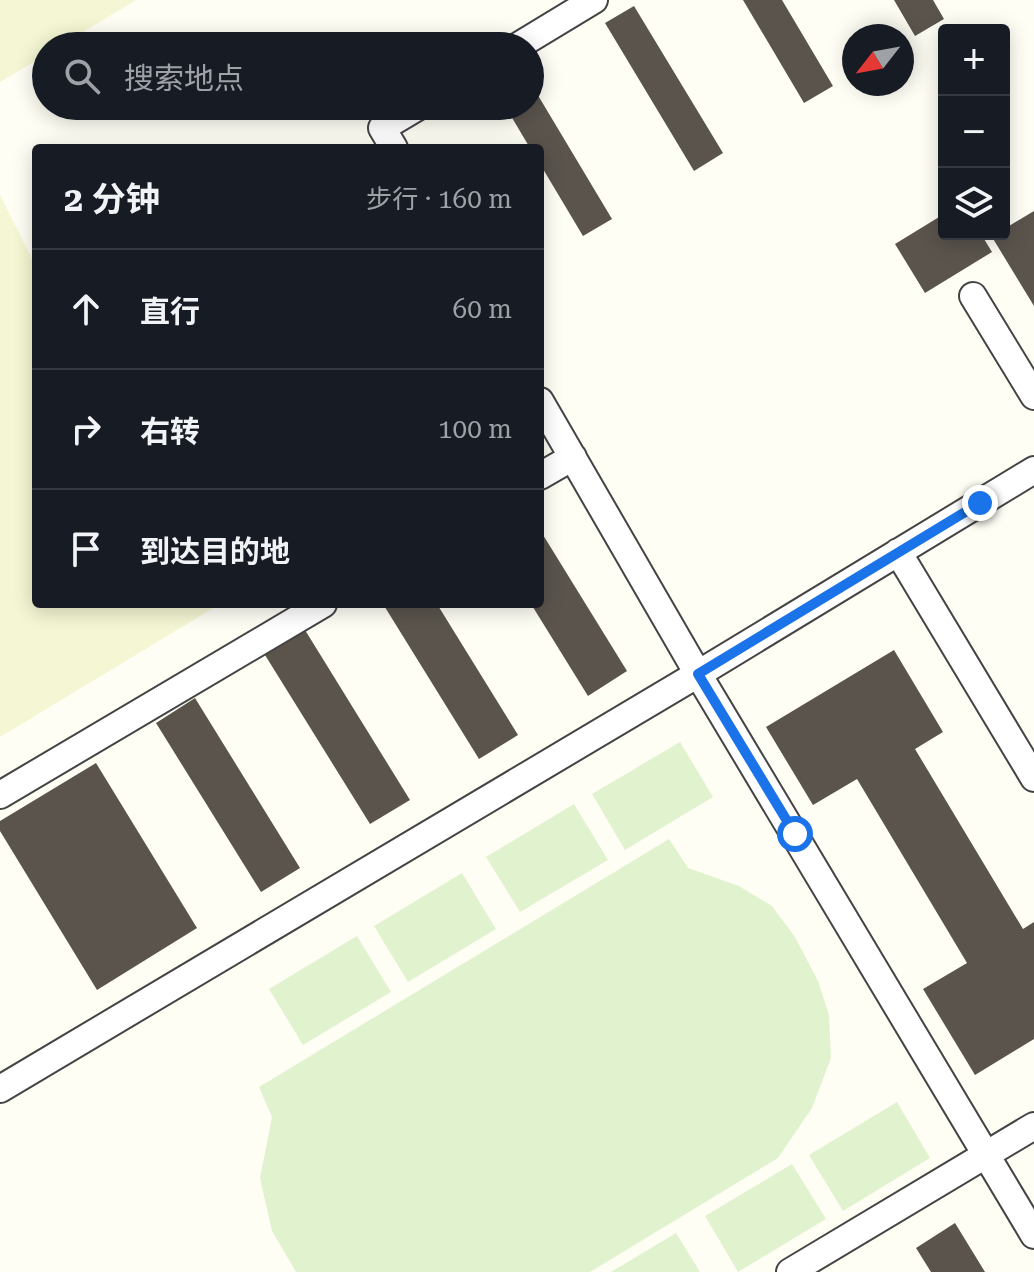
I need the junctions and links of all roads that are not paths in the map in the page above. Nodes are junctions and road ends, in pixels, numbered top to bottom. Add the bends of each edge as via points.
1 (594, 0) edge
2 (541, 32) edge
3 (395, 120) edge
4 (392, 144) edge
5 (973, 296) dead end
6 (1034, 396) edge
7 (544, 408) edge
8 (573, 457) junction
9 (1034, 470) edge
10 (544, 474) edge
11 (898, 552) junction
12 (316, 608) edge
13 (698, 674) junction
14 (1034, 778) edge
15 (0, 795) edge
16 (0, 1089) edge
17 (1034, 1126) edge
18 (987, 1154) junction
19 (1034, 1235) edge
20 (790, 1272) edge

1 - 2 street
3 - 4 street via 382,128
5 - 6 street
7 - 8 street
8 - 10 street
8 - 13 street
9 - 11 street
11 - 13 street
11 - 14 street
12 - 15 street
13 - 16 street
13 - 18 street
17 - 18 street
18 - 19 street
18 - 20 street

